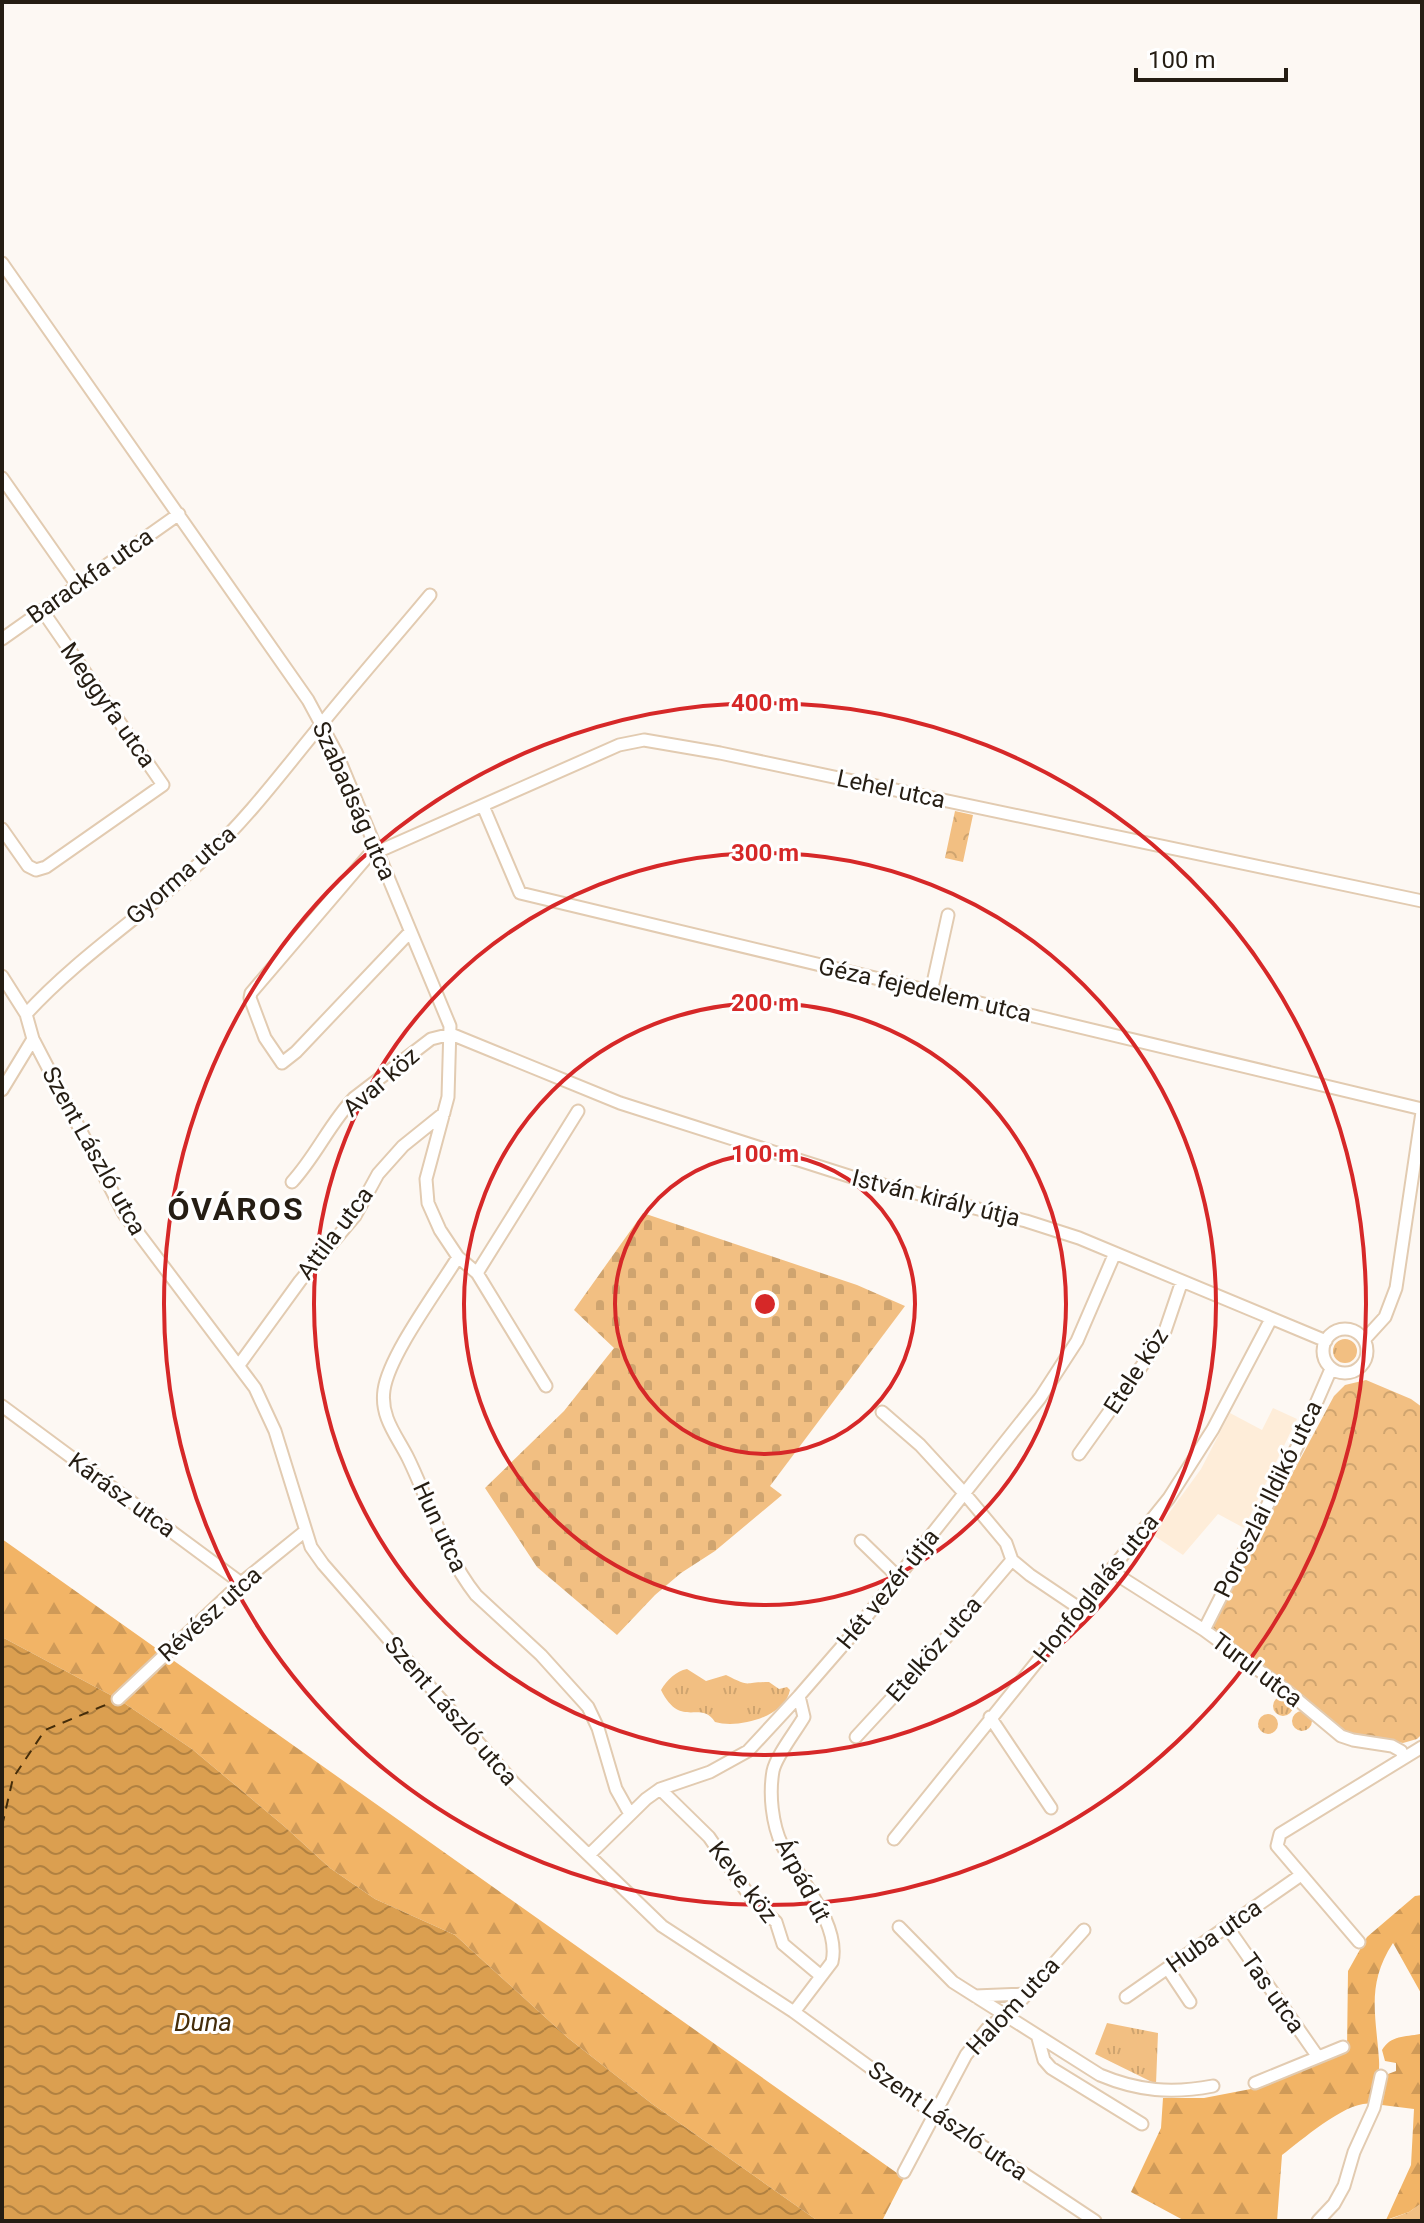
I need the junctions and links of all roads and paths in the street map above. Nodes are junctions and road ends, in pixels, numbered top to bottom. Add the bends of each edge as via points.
1 (2, 263) edge
2 (2, 478) edge
3 (179, 514) junction
4 (77, 585) junction
5 (430, 595) dead end
6 (42, 610) junction
7 (2, 639) edge
8 (322, 723) junction
9 (483, 806) junction
10 (2, 829) edge
11 (378, 852) junction
12 (1422, 901) edge
13 (948, 915) dead end
14 (410, 932) junction
15 (2, 976) edge
16 (931, 992) junction
17 (26, 1014) junction
18 (451, 1034) junction
19 (33, 1039) junction
20 (2, 1090) edge
21 (578, 1111) dead end
22 (1422, 1111) edge
23 (444, 1113) junction
24 (292, 1182) dead end
25 (1115, 1253) junction
26 (458, 1257) junction
27 (477, 1273) junction
28 (1182, 1281) junction
29 (1271, 1319) junction
30 (1364, 1340) junction
31 (1326, 1341) junction
32 (239, 1365) junction
33 (1331, 1369) junction
34 (546, 1386) dead end
35 (2, 1406) edge
36 (882, 1412) dead end
37 (1079, 1454) dead end
38 (965, 1494) junction
39 (304, 1532) junction
40 (861, 1541) dead end
41 (1012, 1560) junction
42 (1111, 1571) junction
43 (898, 1577) junction
44 (241, 1583) junction
45 (1079, 1608) junction
46 (1204, 1630) junction
47 (799, 1696) junction
48 (118, 1699) dead end
49 (990, 1717) junction
50 (856, 1737) dead end
51 (1422, 1747) edge
52 (1404, 1758) junction
53 (660, 1789) junction
54 (1051, 1808) dead end
55 (630, 1814) junction
56 (894, 1839) dead end
57 (589, 1855) junction
58 (1301, 1875) junction
59 (899, 1927) dead end
60 (1228, 1928) junction
61 (1084, 1930) dead end
62 (1359, 1942) dead end
63 (1168, 1969) junction
64 (821, 1976) junction
65 (1026, 1994) junction
66 (974, 1996) junction
67 (1126, 1997) dead end
68 (1190, 2002) dead end
69 (794, 2012) junction
70 (1004, 2016) junction
71 (1038, 2038) junction
72 (1343, 2047) dead end
73 (1318, 2057) junction
74 (1381, 2076) dead end
75 (1255, 2083) dead end
76 (1213, 2086) dead end
77 (934, 2114) junction
78 (1142, 2124) dead end
79 (904, 2172) dead end
80 (1095, 2221) edge
81 (1318, 2221) edge

1 - 3 street, Szabadság utca
2 - 4 street
3 - 4 street, Barackfa utca
3 - 8 street, Szabadság utca
4 - 6 street, Barackfa utca
5 - 8 street, Gyorma utca
6 - 7 street, Barackfa utca
6 - 10 street, Meggyfa utca via 163,785 36,870
8 - 11 street, Szabadság utca
8 - 17 street, Gyorma utca via 269,792 214,849 75,965
9 - 11 street, Lehel utca
9 - 12 street, Lehel utca via 619,745 644,740
9 - 16 street, Géza fejedelem utca via 520,893
11 - 14 street, Szabadság utca
11 - 14 street, Lehel utca via 364,860 251,993 265,1038 282,1063
13 - 16 street
14 - 18 street, Szabadság utca
15 - 17 street, Szent László utca
16 - 22 street, Géza fejedelem utca
17 - 19 street, Szent László utca
18 - 23 street, Szabadság utca
18 - 24 street, Avar köz via 431,1039 354,1098
18 - 25 street, István király útja via 620,1103 878,1185 1026,1221
19 - 20 street
19 - 32 street, Szent László utca via 124,1214
21 - 27 street
22 - 30 street via 1396,1288 1385,1317
23 - 26 street, Szabadság utca via 426,1192 432,1215
23 - 32 street, Attila utca via 378,1174 355,1216
25 - 28 street, István király útja
25 - 38 street, Hét vezér útja via 1070,1352
26 - 27 street, Szabadság utca
26 - 55 street, Hun utca via 394,1359 384,1390 385,1415 464,1581 588,1707
27 - 34 street, Szabadság utca
28 - 29 street, István király útja
28 - 37 street, Etele köz via 1165,1331
29 - 31 street, István király útja
29 - 42 street, Honfoglalás utca via 1191,1466
30 - 31 street via 1343,1329
30 - 33 street via 1367,1353 1357,1370
31 - 33 street via 1324,1359
32 - 39 street, Szent László utca via 267,1409
33 - 46 street, Poroszlai Ildikó utca
35 - 44 street, Kárász utca
36 - 38 street
38 - 41 street via 1006,1543
38 - 43 street, Hét vezér útja
39 - 44 street, Révész utca
39 - 57 street, Szent László utca via 323,1564 438,1698 513,1782
40 - 43 street
41 - 45 street
41 - 50 street, Etelköz utca
42 - 45 street, Honfoglalás utca
42 - 46 street, Turul utca
43 - 47 street, Hét vezér útja
44 - 48 street, Révész utca
45 - 49 street, Honfoglalás utca
46 - 52 street, Turul utca via 1341,1736 1392,1746
47 - 53 street, Hét vezér útja via 732,1762
47 - 64 street, Árpád út via 804,1717 775,1766 772,1806 781,1843 834,1944 832,1962
49 - 54 street
49 - 56 street, Honfoglalás utca
51 - 52 street
52 - 58 street via 1280,1834 1277,1846
53 - 55 street, Hét vezér útja
53 - 64 street, Keve köz via 709,1837 751,1898 776,1922 783,1944
55 - 57 street, Hét vezér útja
57 - 69 street, Szent László utca via 662,1926
58 - 60 street, Huba utca
58 - 62 street
59 - 66 street
60 - 63 street, Huba utca
60 - 73 street, Tas utca
61 - 65 street, Halom utca
63 - 67 street, Huba utca
63 - 68 street
64 - 69 street, Árpád út
65 - 66 street
65 - 70 street, Halom utca
66 - 70 street
69 - 77 street, Szent László utca
70 - 71 street
70 - 77 street, Halom utca via 966,2055
71 - 76 street via 1123,2085 1173,2091
71 - 78 street via 1051,2068
72 - 73 street
73 - 75 street
74 - 81 street via 1344,2186
77 - 79 street, Halom utca
77 - 80 street, Szent László utca

